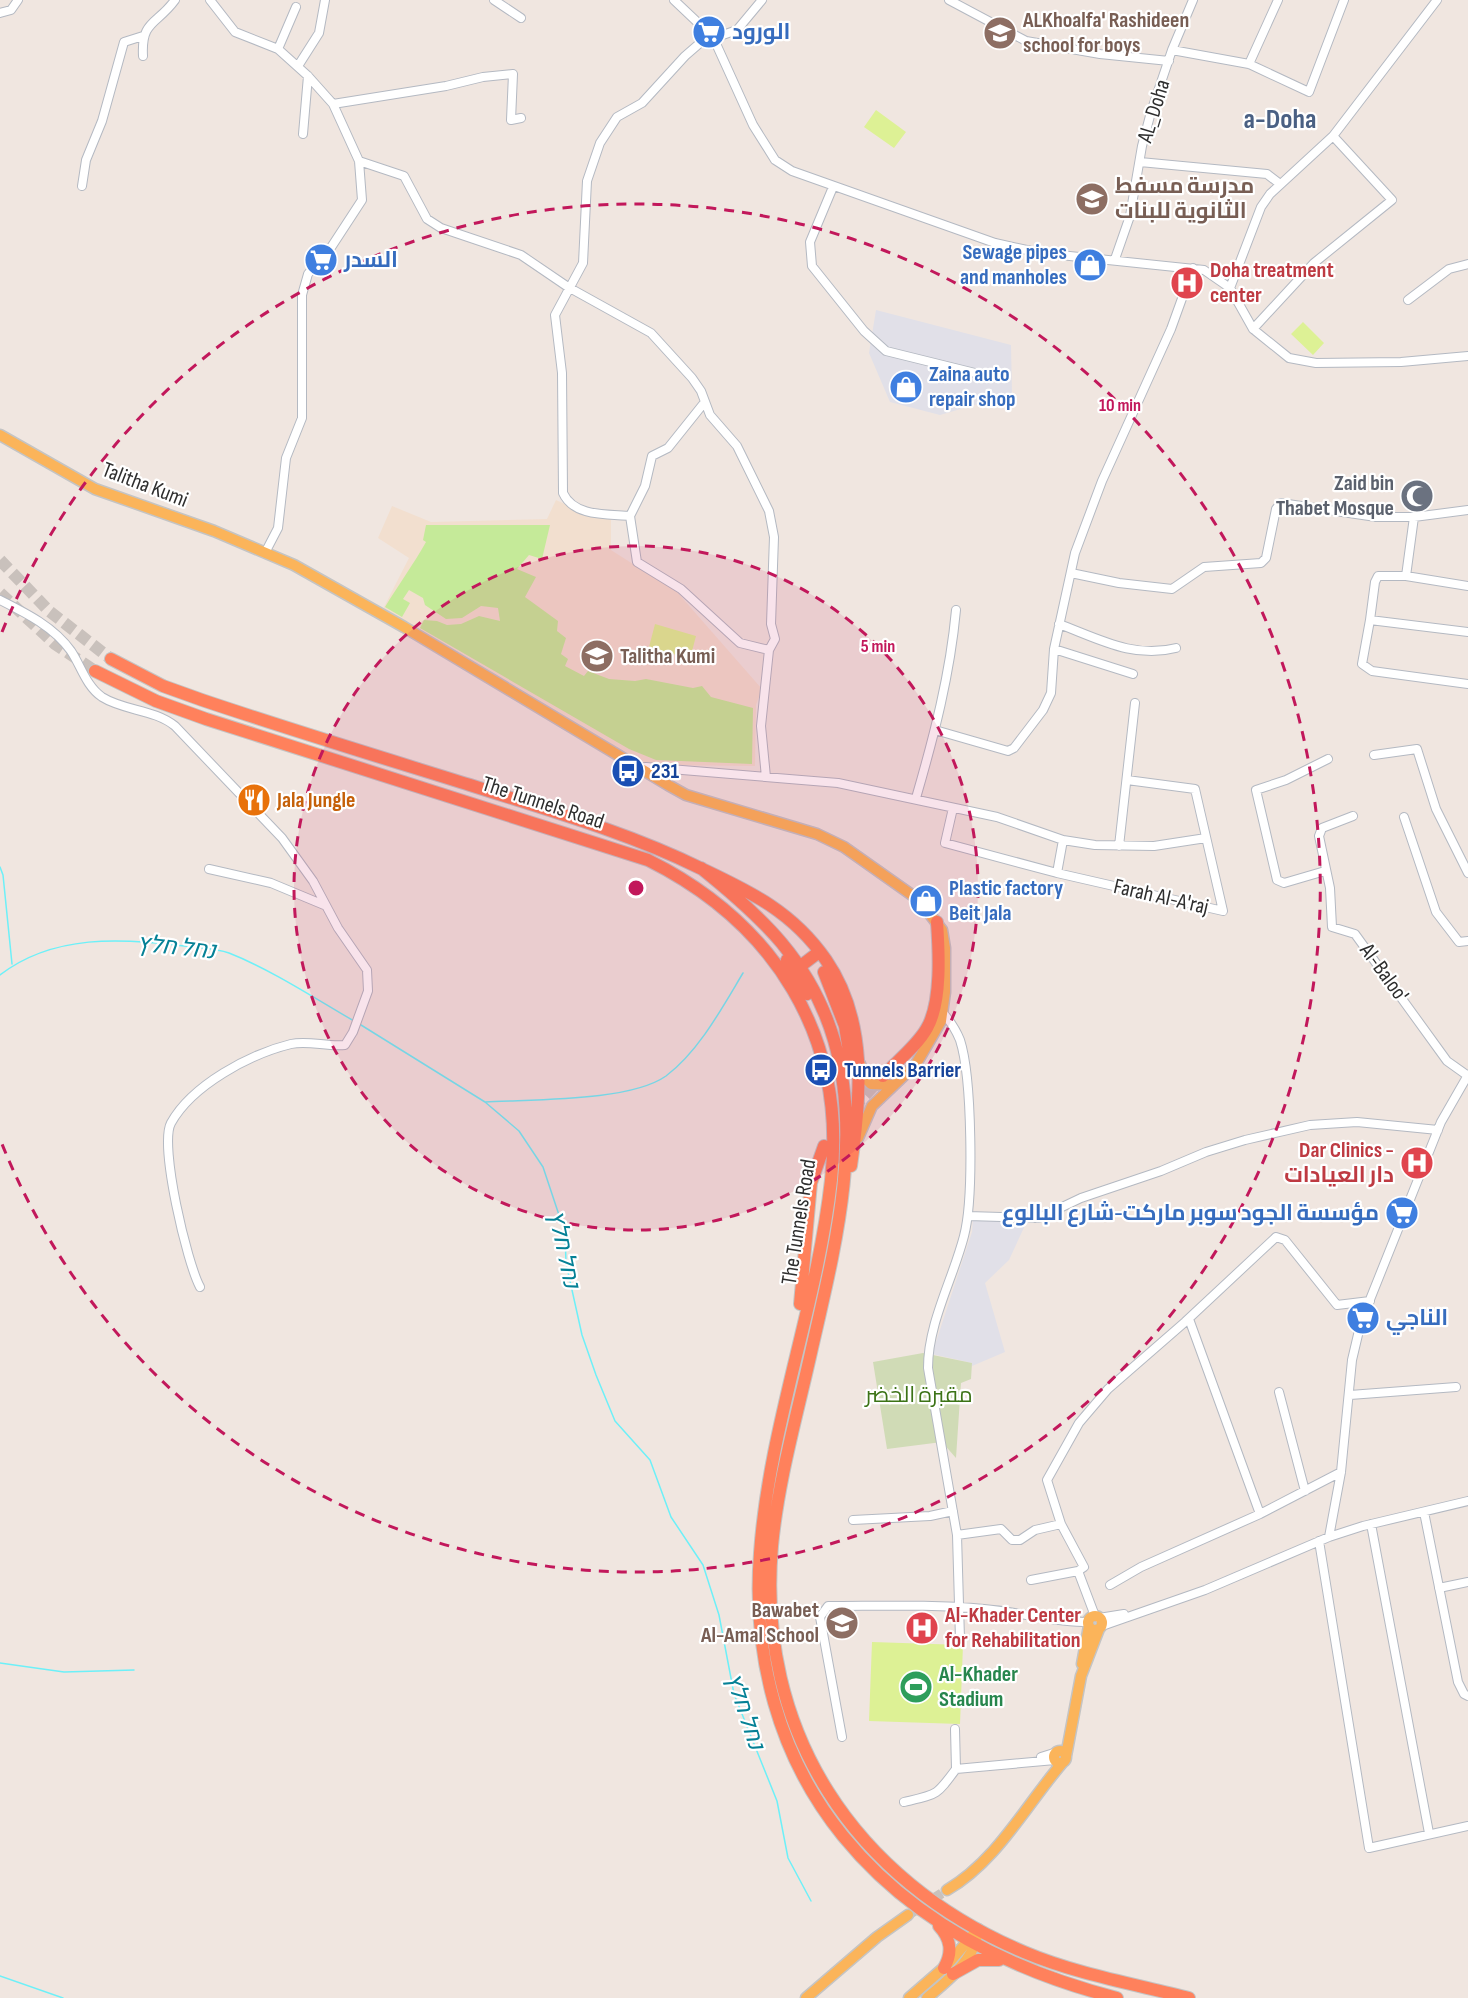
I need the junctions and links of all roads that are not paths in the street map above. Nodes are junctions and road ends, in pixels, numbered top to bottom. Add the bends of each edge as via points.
1 (18, 0) edge
2 (175, 0) edge
3 (325, 0) edge
4 (494, 0) edge
5 (674, 0) edge
6 (762, 0) edge
7 (948, 0) edge
8 (1193, 0) edge
9 (1278, 0) edge
10 (1344, 0) edge
11 (1437, 0) edge
12 (213, 2) edge
13 (297, 7) dead end
14 (0, 13) edge
15 (521, 18) dead end
16 (143, 36) junction
17 (713, 38) junction
18 (279, 49) junction
19 (1172, 50) junction
20 (143, 56) dead end
21 (1169, 61) junction
22 (1249, 64) junction
23 (298, 66) junction
24 (308, 76) junction
25 (333, 104) junction
26 (521, 118) dead end
27 (303, 134) dead end
28 (1333, 136) junction
29 (359, 161) junction
30 (1140, 162) junction
31 (1280, 184) junction
32 (82, 186) dead end
33 (833, 187) junction
34 (1115, 259) junction
35 (1468, 264) edge
36 (1193, 268) junction
37 (568, 288) junction
38 (1230, 288) junction
39 (1408, 300) dead end
40 (1253, 329) junction
41 (1468, 356) edge
42 (975, 373) dead end
43 (704, 403) junction
44 (0, 435) edge
45 (1468, 510) edge
46 (630, 516) junction
47 (1414, 517) junction
48 (266, 551) junction
49 (1071, 573) junction
50 (1406, 576) junction
51 (1468, 586) edge
52 (0, 600) edge
53 (956, 610) dead end
54 (1370, 620) junction
55 (1059, 624) junction
56 (1468, 632) edge
57 (1176, 648) dead end
58 (1054, 649) junction
59 (769, 650) junction
60 (111, 659) tunnel mouth
61 (95, 671) tunnel mouth
62 (1133, 674) dead end
63 (1468, 684) edge
64 (1135, 702) dead end
65 (935, 730) junction
66 (1374, 754) dead end
67 (1328, 759) dead end
68 (637, 768) junction
69 (766, 777) junction
70 (1126, 780) junction
71 (916, 798) junction
72 (953, 808) junction
73 (1353, 816) dead end
74 (1404, 817) dead end
75 (1206, 838) junction
76 (1063, 840) junction
77 (1119, 846) junction
78 (209, 869) dead end
79 (705, 870) junction
80 (1325, 871) junction
81 (1057, 873) junction
82 (1468, 873) edge
83 (324, 905) junction
84 (937, 922) junction
85 (1468, 941) edge
86 (803, 964) junction
87 (943, 1013) junction
88 (859, 1061) junction
89 (1468, 1075) edge
90 (883, 1076) tunnel mouth
91 (895, 1085) junction
92 (1438, 1130) junction
93 (824, 1146) dead end
94 (849, 1181) junction
95 (968, 1216) junction
96 (839, 1218) junction
97 (200, 1287) dead end
98 (1370, 1301) junction
99 (1189, 1319) junction
100 (1456, 1387) dead end
101 (788, 1389) junction
102 (1279, 1392) dead end
103 (1350, 1395) junction
104 (1341, 1472) junction
105 (1305, 1491) junction
106 (1468, 1501) edge
107 (953, 1511) junction
108 (1424, 1512) junction
109 (1260, 1514) junction
110 (853, 1520) dead end
111 (1061, 1524) junction
112 (1371, 1524) junction
113 (957, 1535) junction
114 (1329, 1537) junction
115 (1319, 1541) junction
116 (1078, 1571) junction
117 (1030, 1580) dead end
118 (1468, 1582) edge
119 (1110, 1585) dead end
120 (1439, 1588) junction
121 (961, 1607) junction
122 (1095, 1623) junction
123 (960, 1639) dead end
124 (1468, 1696) edge
125 (956, 1729) dead end
126 (842, 1737) dead end
127 (1059, 1757) junction
128 (956, 1768) junction
129 (904, 1802) dead end
130 (1468, 1826) edge
131 (1429, 1833) junction
132 (947, 1890) tunnel mouth
133 (908, 1915) tunnel mouth
134 (930, 1916) junction
135 (978, 1929) junction
136 (971, 1943) junction
137 (1004, 1960) junction
138 (948, 1971) junction
139 (812, 1997) edge
140 (909, 1998) edge
141 (927, 1998) edge
142 (1117, 1998) edge
143 (1189, 1998) edge

1 - 14 street via 11,10
2 - 16 street
3 - 23 street via 320,33
4 - 15 street
5 - 17 street
6 - 17 street via 737,30
7 - 21 street via 1026,41
8 - 19 street, AL_Doha
9 - 22 street
10 - 22 street via 1309,92
11 - 28 street
12 - 18 street via 235,32
13 - 18 street
16 - 20 street
16 - 32 street via 124,42 102,121 86,160
17 - 33 street via 753,125 775,160
17 - 37 street via 685,56 642,103 617,117 600,143 587,181 583,263
18 - 23 street
19 - 21 street, AL_Doha
19 - 22 street
21 - 30 street, AL_Doha
23 - 24 street
24 - 25 street
24 - 27 street
25 - 26 street via 513,74 511,120
25 - 29 street
28 - 31 street
28 - 40 street via 1392,200 1314,263
29 - 37 street via 404,176 427,219 521,255
29 - 48 street via 362,200 330,249 308,274 302,295 302,417 286,458 278,528
30 - 31 street via 1267,174
30 - 34 street, AL_Doha via 1130,216
31 - 38 street via 1261,207
33 - 34 street via 995,243 1041,253
33 - 42 street via 810,242 812,266 864,331 886,351
34 - 36 street
35 - 39 street via 1449,269
36 - 38 street via 1204,270
36 - 49 street via 1171,329 1102,482
37 - 43 street via 651,333 692,378
37 - 46 street via 555,315 562,374 563,493 574,507 591,513
38 - 40 street
40 - 41 street via 1289,358 1316,363
43 - 46 street via 668,448 652,456 645,486
43 - 59 street via 737,446 770,511 774,537 774,639
44 - 48 main road, Talitha Kumi via 95,489
45 - 47 street
46 - 59 street via 637,562 681,590 740,643
47 - 49 street via 1377,517 1281,503 1276,509 1272,541 1261,563 1204,567 1172,588
47 - 50 street
48 - 68 main road, Talitha Kumi via 405,627
49 - 55 street
50 - 51 street
50 - 54 street via 1378,576
52 - 83 street via 60,638 99,695 175,726 269,823 314,881
53 - 65 street via 952,658
54 - 56 street
54 - 63 street via 1362,664 1367,669
55 - 57 street via 1121,648 1155,653
55 - 58 street
58 - 62 street
58 - 65 street via 1051,693 1014,748 1000,751
59 - 69 street via 761,726
60 - 79 highway, The Tunnels Road via 163,686 202,700 595,825 672,853
61 - 86 highway, The Tunnels Road via 156,701 648,860 751,920
64 - 70 street
65 - 71 street
66 - 82 street via 1417,749 1436,809
67 - 80 street via 1256,790 1277,880 1284,882
68 - 69 street
68 - 84 main road, Talitha Kumi via 686,795 817,834 844,847 919,900
69 - 71 street via 838,783
70 - 75 street, Farah Al-A'raj via 1195,789
70 - 77 street
71 - 72 street
72 - 76 street
72 - 81 street, Farah Al-A'raj via 945,843
73 - 80 street, Al-Baloo' via 1322,828 1319,836
74 - 85 street via 1436,912 1459,942
75 - 77 street via 1154,846
75 - 81 street, Farah Al-A'raj via 1222,911
76 - 77 street
76 - 81 street
78 - 83 street via 271,884
79 - 86 highway via 744,902
79 - 86 highway via 724,878 774,915
80 - 89 street, Al-Baloo' via 1332,927 1355,934 1447,1061
83 - 97 street via 361,959 369,978 363,1007 345,1045 289,1045 232,1068 200,1089 168,1132 179,1221
84 - 87 main road, Talitha Kumi via 945,948
84 - 90 highway via 936,1001 932,1018 923,1034
86 - 88 highway via 840,987 856,1029
86 - 94 highway via 829,1004 845,1065 849,1087
86 - 96 highway via 840,1067 845,1128
86 - 101 highway, The Tunnels Road via 833,1078 834,1140 820,1250
87 - 91 main road, Talitha Kumi via 916,1064
87 - 95 street via 956,1030 963,1054 968,1101
88 - 91 main road via 871,1084
88 - 94 highway via 857,1122
89 - 92 street
91 - 94 main road, Talitha Kumi via 865,1116
92 - 95 street via 1357,1122 1310,1125 1206,1152 1081,1198 1039,1218
92 - 98 street
93 - 101 highway via 812,1183 807,1252
94 - 96 highway
95 - 107 street via 928,1351
96 - 135 highway, The Tunnels Road via 784,1471 772,1545 771,1614 781,1684 814,1767 862,1839 917,1892
98 - 99 street via 1337,1305 1285,1239 1276,1237
98 - 103 street via 1352,1360
99 - 109 street
99 - 111 street via 1108,1389 1069,1439 1047,1480
100 - 103 street
101 - 134 highway, The Tunnels Road via 760,1553 759,1614 770,1689 792,1751 826,1814 881,1878
102 - 105 street
103 - 104 street
104 - 105 street
104 - 114 street
105 - 109 street
106 - 108 street
107 - 110 street
107 - 113 street
108 - 112 street
108 - 120 street
109 - 119 street via 1141,1567
111 - 113 street via 1035,1530 1020,1540 1012,1540 1001,1528
111 - 116 street via 1084,1567
112 - 114 street
112 - 131 street
113 - 121 street
114 - 115 street
115 - 122 street via 1205,1590
115 - 131 street via 1368,1848
116 - 117 street
116 - 122 street
118 - 120 street
120 - 124 street via 1458,1682
121 - 122 street via 1015,1611 1058,1622
121 - 123 street
121 - 126 street via 828,1606 820,1617
122 - 127 main road via 1071,1730
125 - 128 street
127 - 128 street via 1006,1766
127 - 132 main road via 986,1860
128 - 129 street via 951,1780 936,1794
130 - 131 street
133 - 139 main road
134 - 136 highway, The Tunnels Road
134 - 138 highway via 950,1944
135 - 136 main road
135 - 143 highway, The Tunnels Road via 1029,1954 1119,1982
136 - 137 highway, The Tunnels Road
136 - 138 main road
137 - 138 highway via 978,1960
137 - 142 highway, The Tunnels Road
138 - 140 main road
138 - 141 main road

